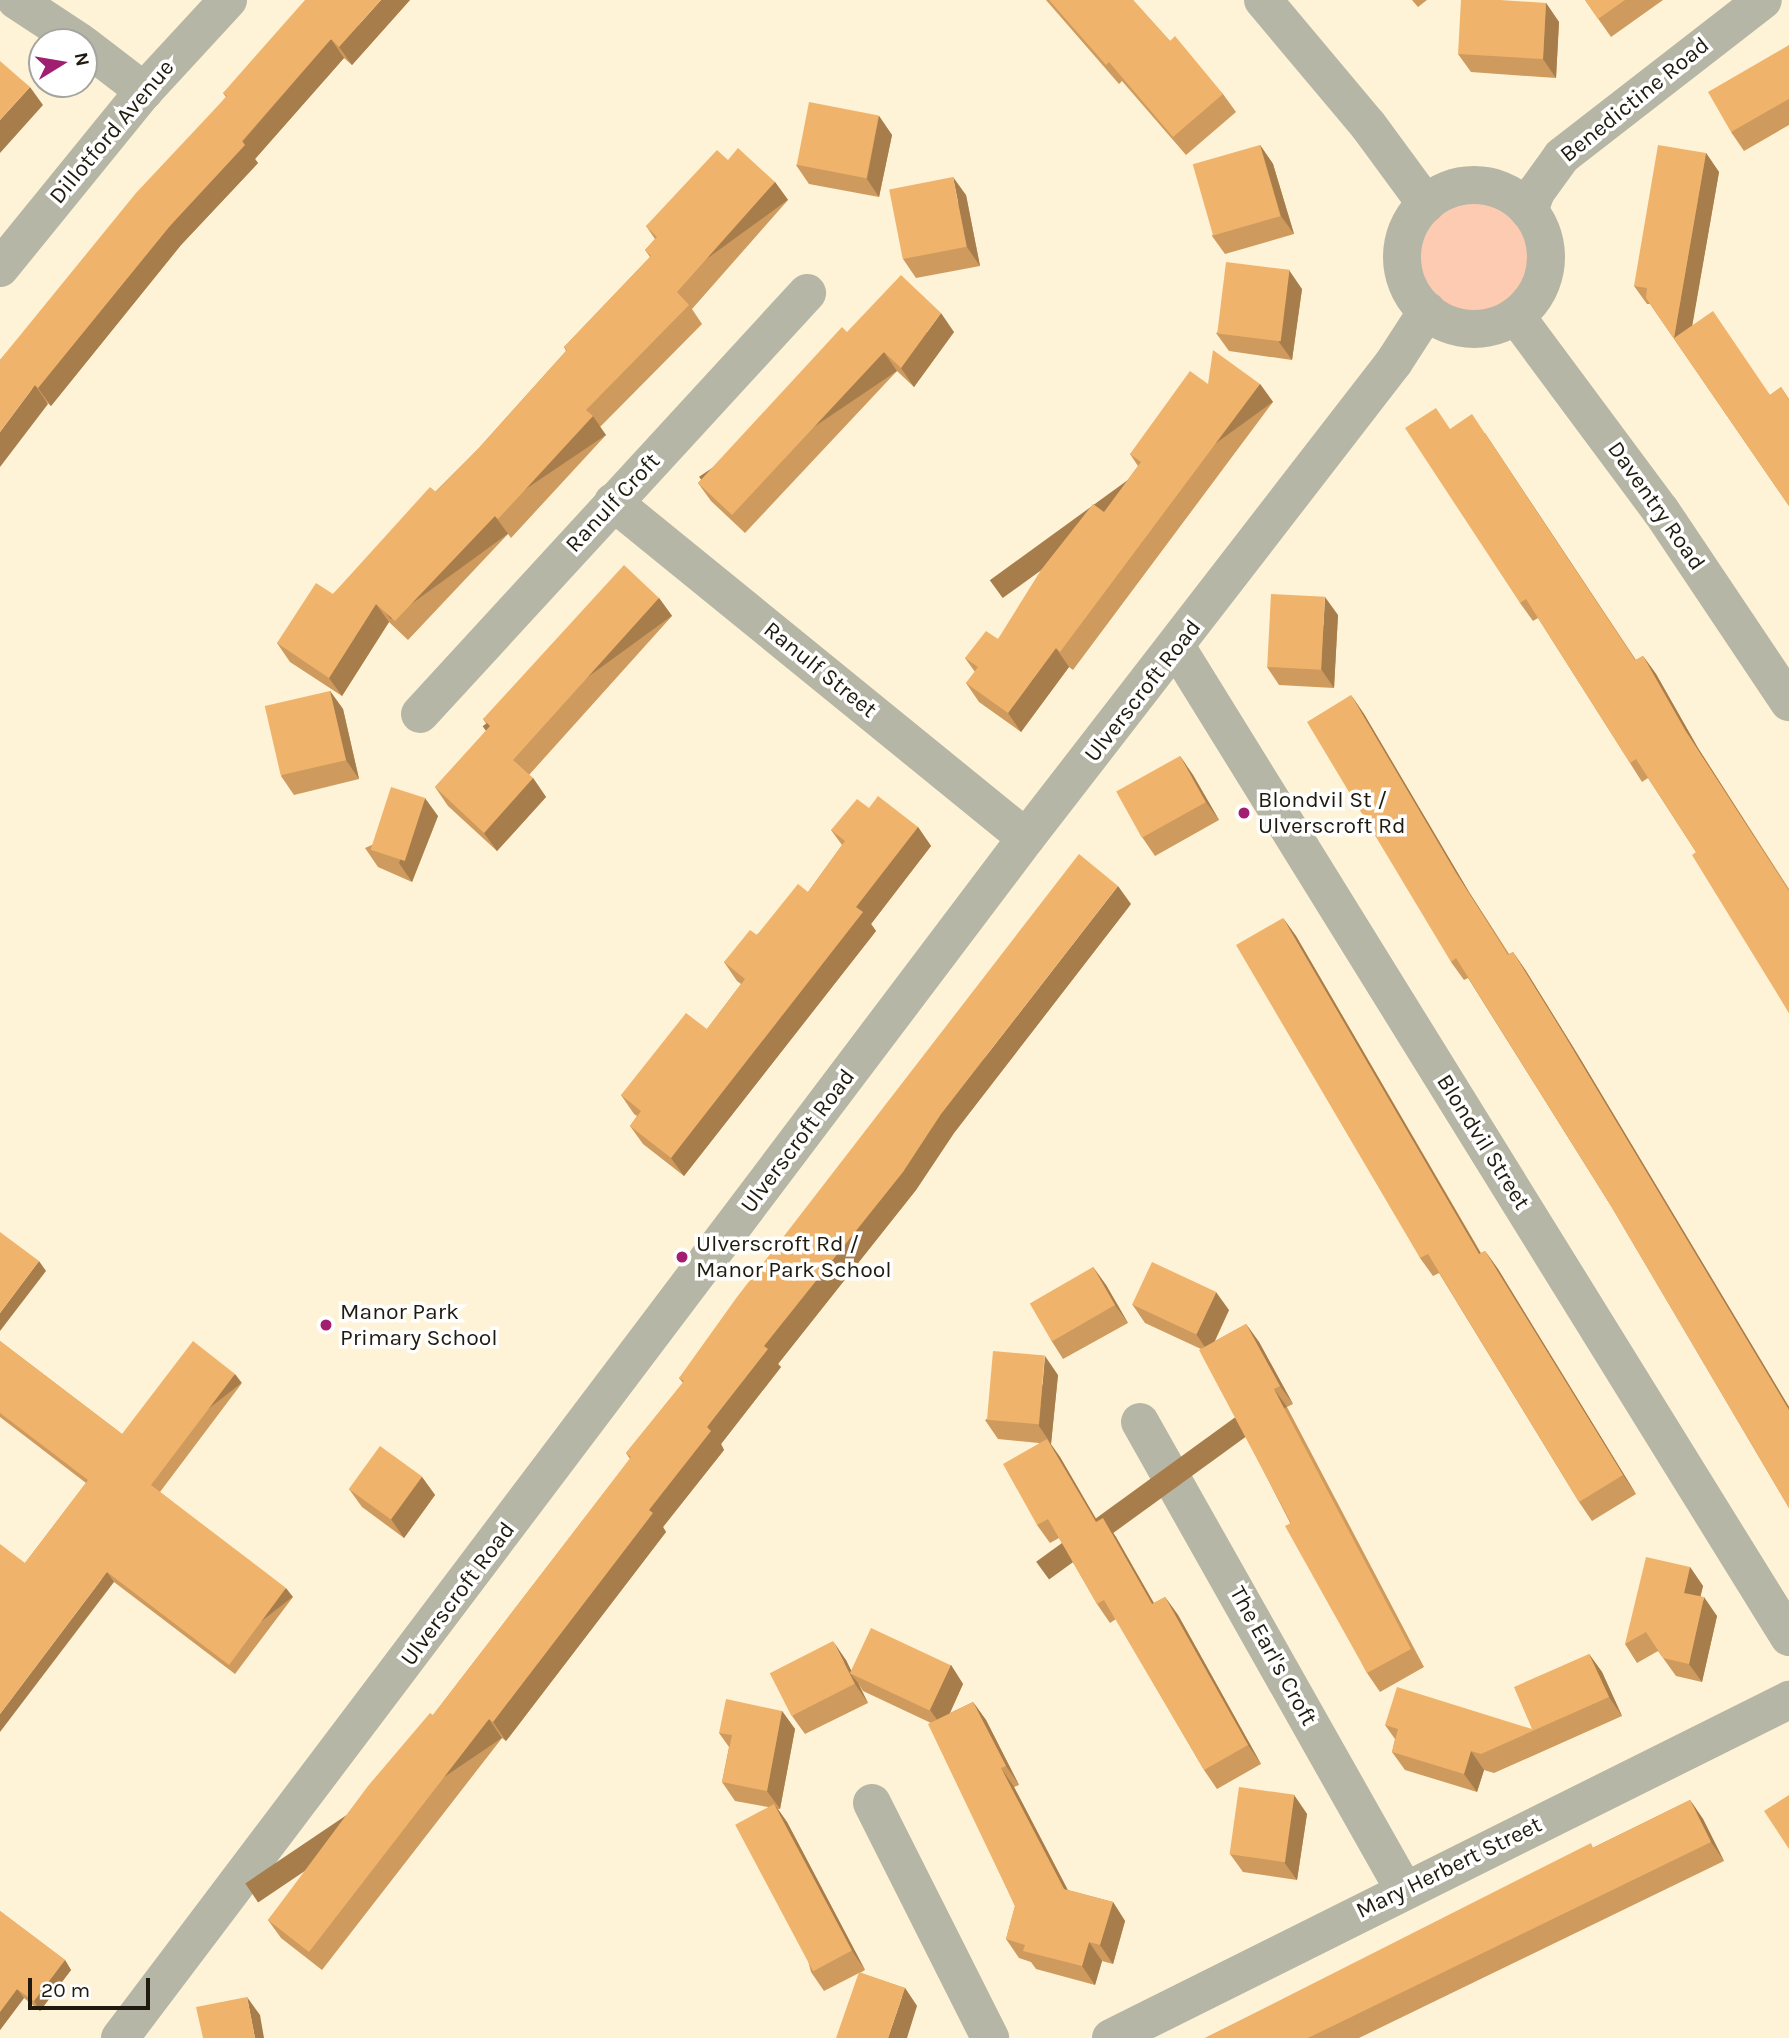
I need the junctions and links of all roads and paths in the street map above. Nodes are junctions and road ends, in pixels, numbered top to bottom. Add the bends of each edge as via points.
1 (16, 0) edge
2 (228, 0) edge
3 (1263, 0) edge
4 (1763, 2) edge
5 (58, 28) edge
6 (98, 56) edge
7 (144, 90) junction
8 (1426, 204) junction
9 (1529, 211) junction
10 (0, 268) edge
11 (807, 293) dead end
12 (1427, 312) junction
13 (1516, 316) junction
14 (613, 502) junction
15 (1177, 648) junction
16 (1789, 702) edge
17 (419, 714) dead end
18 (1026, 838) junction
19 (1140, 1422) dead end
20 (1789, 1637) edge
21 (1789, 1700) edge
22 (872, 1803) dead end
23 (1404, 1891) junction
24 (120, 2038) edge
25 (990, 2038) edge
26 (1111, 2038) edge

1 - 5 street
2 - 7 street, Dillotford Avenue
3 - 8 street via 1368,125
4 - 9 street, Benedictine Road via 1562,156 1536,192
6 - 7 street
7 - 10 street, Dillotford Avenue
8 - 9 street via 1454,188 1476,186 1510,195
8 - 12 street via 1408,230 1403,262 1412,293
9 - 13 street via 1542,233 1546,258 1538,289
11 - 14 street, Ranulf Croft
12 - 13 street via 1471,329 1494,327
12 - 15 street, Ulverscroft Road
13 - 16 street, Daventry Road via 1653,500
14 - 17 street, Ranulf Croft
14 - 18 street, Ranulf Street
15 - 18 street, Ulverscroft Road
15 - 20 street, Blondvil Street
18 - 24 street, Ulverscroft Road
19 - 23 street, The Earl's Croft
21 - 23 street, Mary Herbert Street
22 - 25 street
23 - 26 street, Mary Herbert Street

